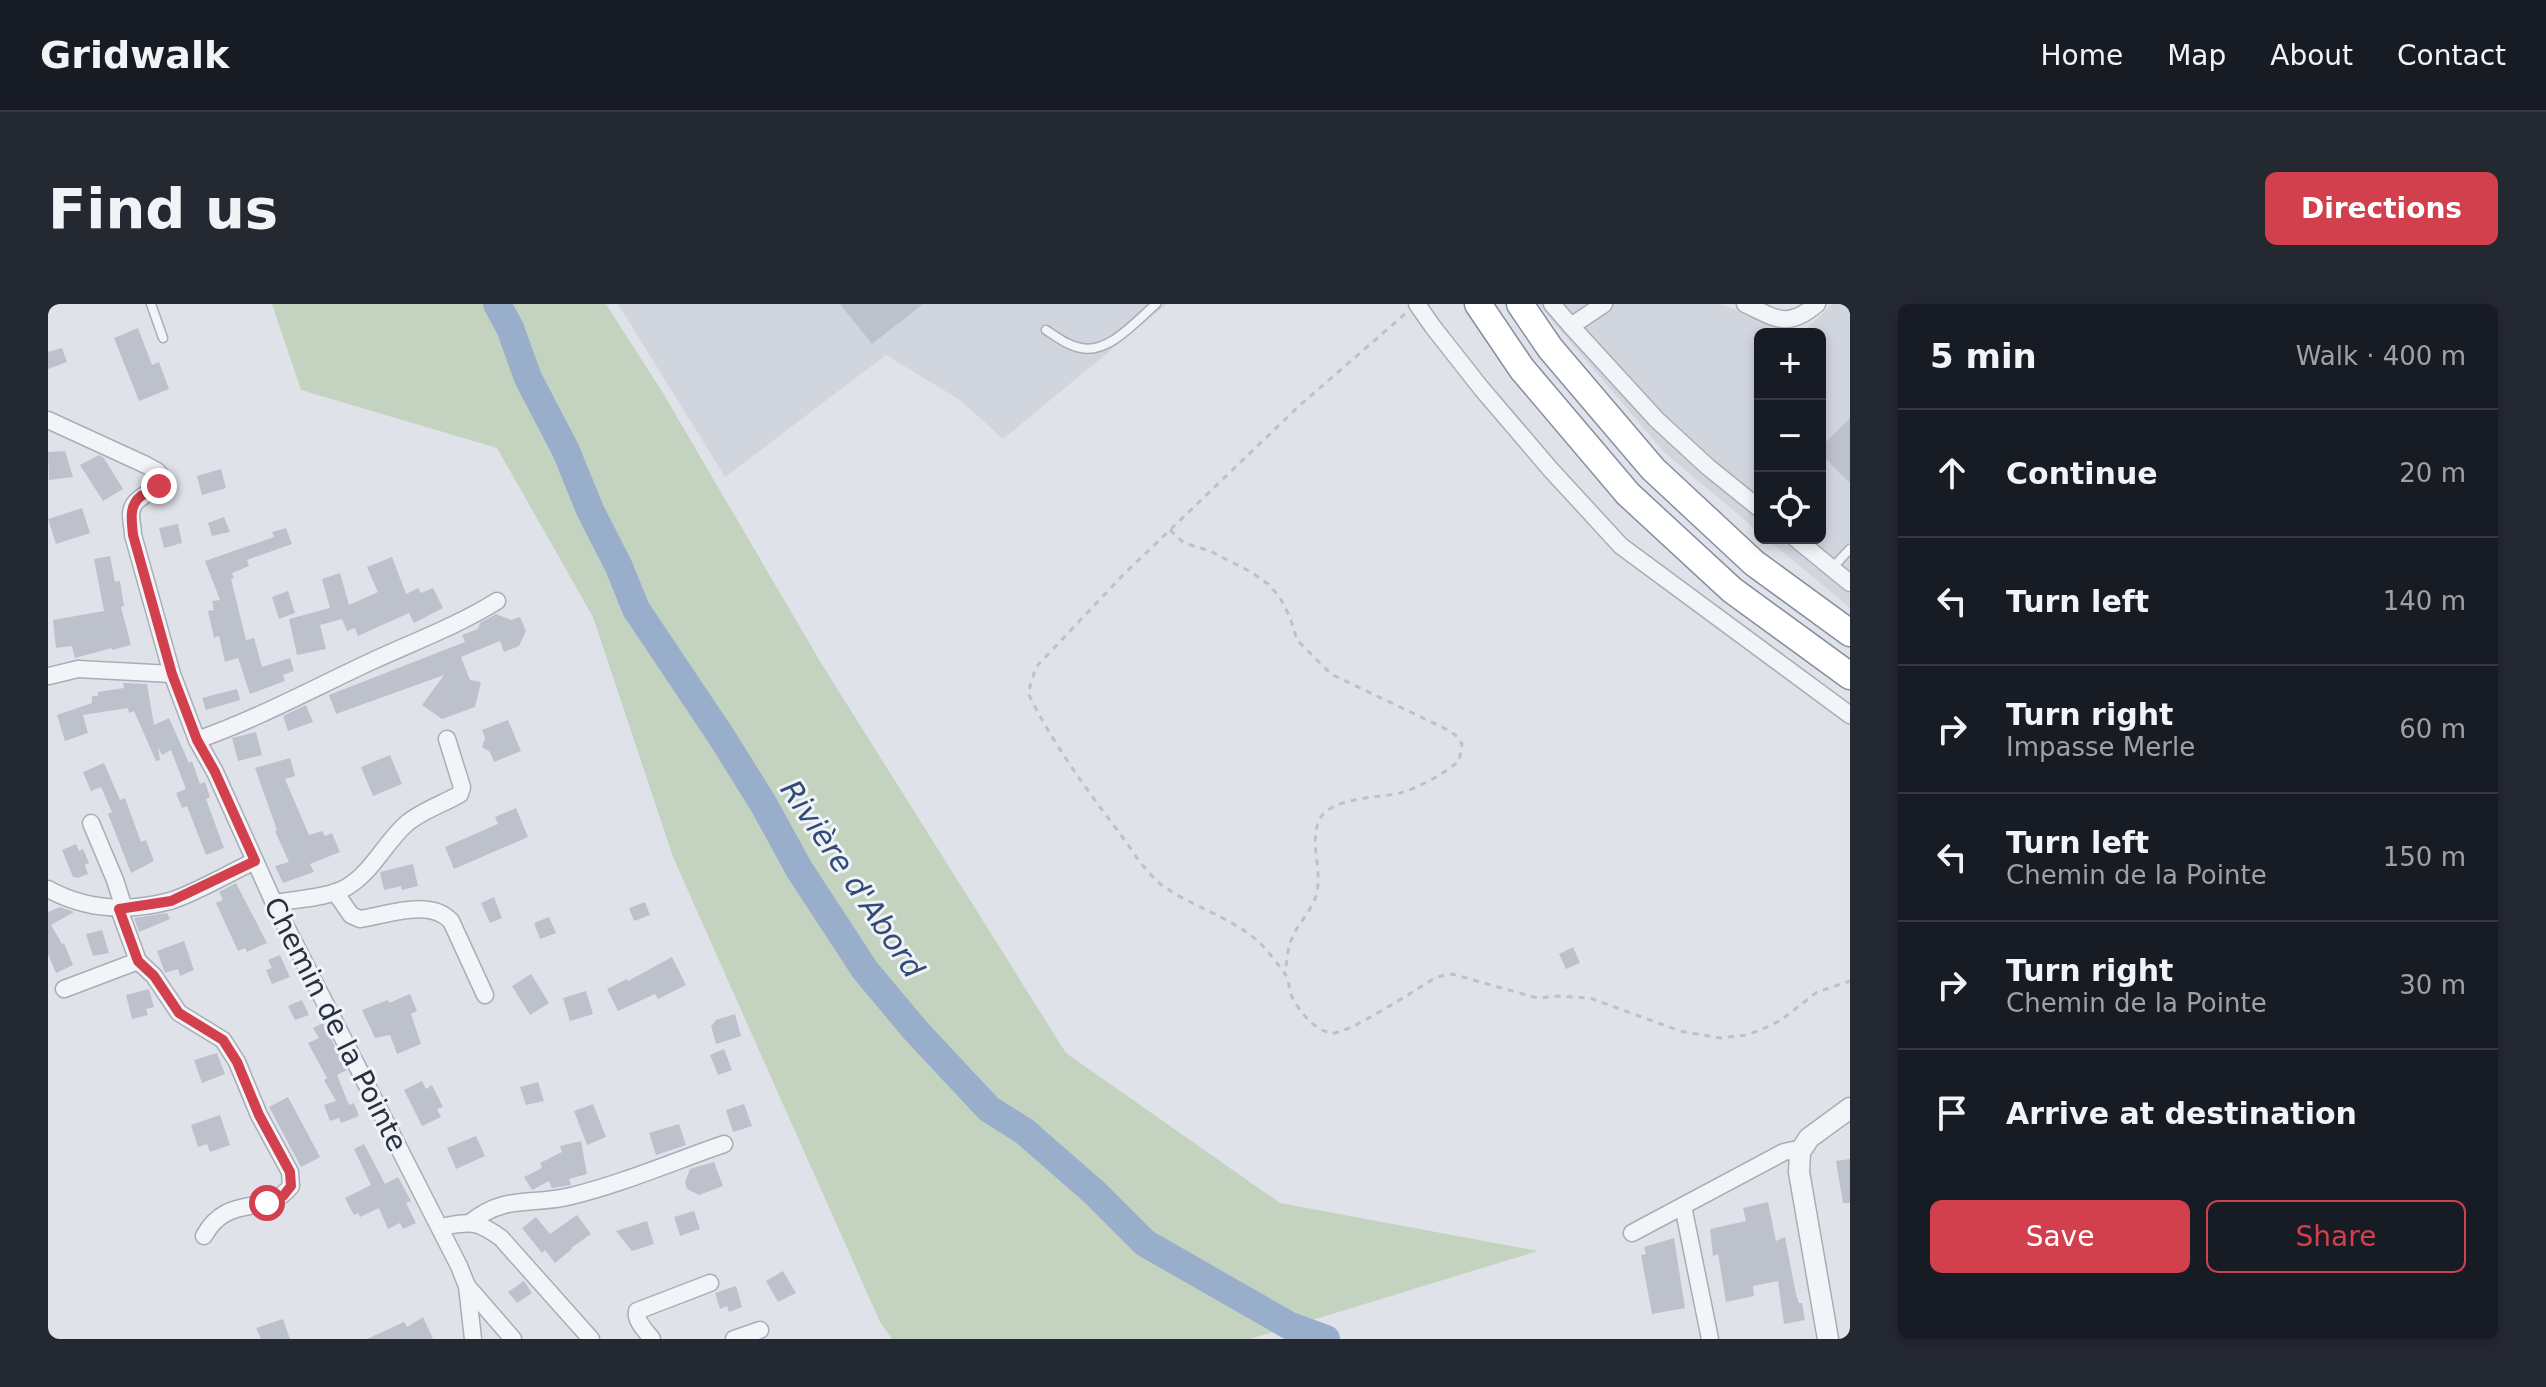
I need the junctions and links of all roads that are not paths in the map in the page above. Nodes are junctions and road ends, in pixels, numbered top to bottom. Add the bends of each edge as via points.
1 (151, 304) edge
2 (1156, 304) edge
3 (1417, 304) edge
4 (1478, 304) edge
5 (1552, 304) edge
6 (1604, 304) edge
7 (1745, 304) edge
8 (1817, 304) edge
9 (1520, 305) edge
10 (1571, 326) junction
11 (1046, 330) dead end
12 (163, 338) dead end
13 (48, 420) edge
14 (1754, 504) edge
15 (1802, 544) edge
16 (1850, 549) edge
17 (1831, 568) junction
18 (1850, 583) edge
19 (497, 601) dead end
20 (1850, 633) edge
21 (172, 674) junction
22 (49, 676) edge
23 (1850, 676) edge
24 (1850, 715) edge
25 (447, 739) dead end
26 (197, 740) junction
27 (91, 823) dead end
28 (255, 861) junction
29 (48, 889) edge
30 (335, 892) junction
31 (274, 903) junction
32 (121, 909) junction
33 (138, 961) junction
34 (64, 989) dead end
35 (485, 995) dead end
36 (1850, 1108) edge
37 (724, 1144) dead end
38 (1800, 1152) junction
39 (1683, 1206) junction
40 (471, 1222) junction
41 (440, 1227) junction
42 (1632, 1233) dead end
43 (204, 1236) dead end
44 (710, 1283) dead end
45 (467, 1286) junction
46 (760, 1330) dead end
47 (473, 1339) edge
48 (513, 1339) edge
49 (591, 1339) edge
50 (652, 1339) edge
51 (734, 1339) edge
52 (1710, 1339) edge
53 (1828, 1339) edge

1 - 12 lane
2 - 11 lane via 1108,344 1093,348 1064,342
3 - 24 street via 1481,388 1621,546
4 - 23 highway via 1522,369 1628,494 1732,590
5 - 10 street
6 - 10 street
7 - 8 street via 1791,320
9 - 20 highway via 1653,469 1754,563
10 - 14 street via 1657,420
13 - 21 street, Chemin de la Pointe via 146,465 162,478 131,513
15 - 17 street
16 - 17 lane
17 - 18 street
19 - 26 street via 268,712
21 - 22 street via 78,669
21 - 26 street, Chemin de la Pointe
25 - 30 street via 460,794 410,821 369,868
26 - 28 street, Chemin de la Pointe
27 - 32 street
28 - 31 street, Chemin de la Pointe
28 - 32 street via 171,901
29 - 32 street via 92,906
30 - 31 street
30 - 35 street via 360,919 430,908 444,913
31 - 41 street, Chemin de la Pointe
32 - 33 street
33 - 34 street
33 - 43 street via 179,1013 223,1040 290,1172 291,1186 283,1196 224,1213
36 - 38 street via 1809,1138
37 - 40 street via 569,1197 502,1203
38 - 39 street via 1784,1152
38 - 53 street
39 - 42 street
39 - 52 street
40 - 41 street
40 - 49 street via 501,1238
41 - 45 street, Chemin de la Pointe
44 - 50 street via 637,1311
45 - 47 street, Chemin de la Pointe
45 - 48 street
46 - 51 street

